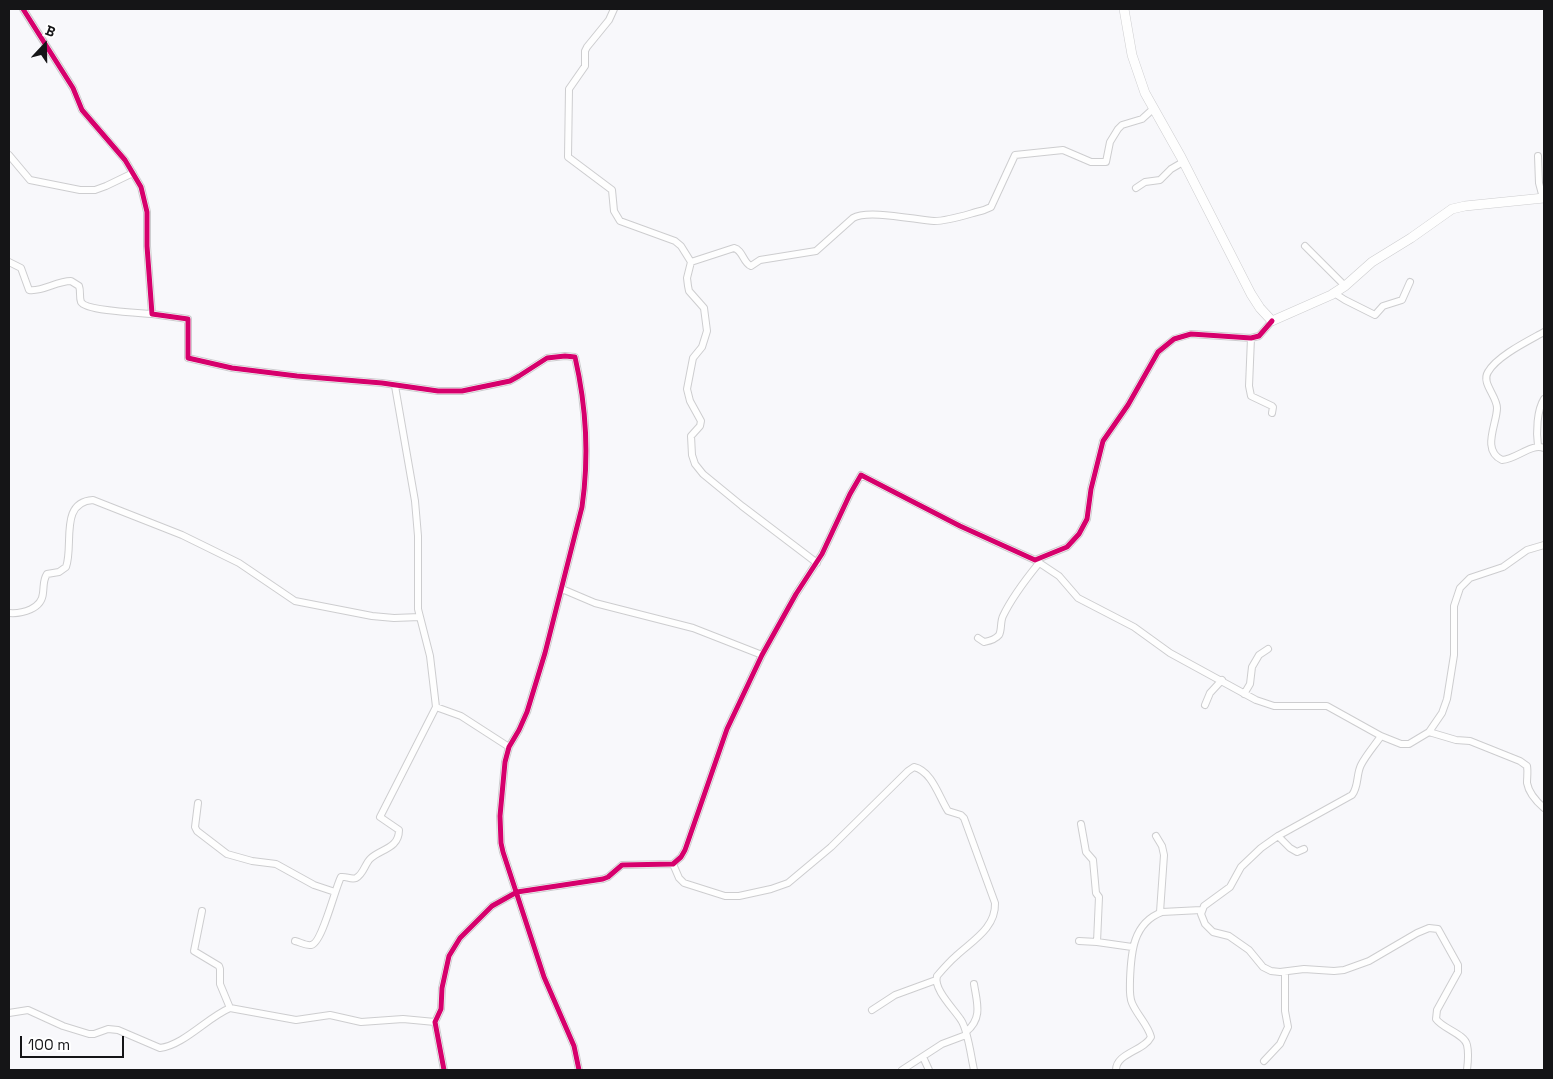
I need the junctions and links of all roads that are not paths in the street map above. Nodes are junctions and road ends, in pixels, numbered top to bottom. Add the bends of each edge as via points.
1 (23, 9) edge
2 (614, 9) edge
3 (1124, 9) edge
4 (1153, 109) junction
5 (9, 155) edge
6 (1538, 156) dead end
7 (1183, 162) junction
8 (133, 173) junction
9 (1136, 188) dead end
10 (1543, 198) edge
11 (1305, 246) dead end
12 (9, 262) edge
13 (691, 262) junction
14 (1410, 282) dead end
15 (1345, 286) junction
16 (1334, 293) junction
17 (152, 314) junction
18 (1272, 321) junction
19 (1544, 332) edge
20 (1251, 338) junction
21 (395, 386) junction
22 (1544, 399) edge
23 (1272, 413) dead end
24 (1541, 447) edge
25 (1544, 545) edge
26 (1037, 561) junction
27 (817, 563) junction
28 (562, 589) junction
29 (9, 613) edge
30 (420, 617) junction
31 (978, 638) dead end
32 (1268, 649) dead end
33 (762, 655) junction
34 (1222, 680) junction
35 (1244, 694) junction
36 (1205, 705) dead end
37 (436, 708) junction
38 (1429, 732) junction
39 (1381, 736) junction
40 (509, 747) junction
41 (198, 803) dead end
42 (1544, 808) edge
43 (1081, 824) dead end
44 (1156, 836) dead end
45 (1278, 836) junction
46 (1304, 849) dead end
47 (673, 864) junction
48 (335, 892) junction
49 (516, 892) junction
50 (1201, 910) junction
51 (202, 911) dead end
52 (1160, 912) junction
53 (295, 941) dead end
54 (1079, 941) dead end
55 (1097, 942) junction
56 (1132, 947) junction
57 (1285, 972) junction
58 (936, 980) junction
59 (974, 984) dead end
60 (230, 1008) junction
61 (872, 1010) dead end
62 (9, 1013) edge
63 (435, 1022) junction
64 (966, 1034) junction
65 (923, 1057) junction
66 (1264, 1061) dead end
67 (444, 1070) edge
68 (579, 1070) edge
69 (902, 1070) edge
70 (929, 1070) edge
71 (974, 1070) edge
72 (1116, 1070) edge
73 (1467, 1070) edge

1 - 8 street via 73,88 82,110 116,148
2 - 13 street via 585,51 585,66 569,89 568,157 612,190 614,211 620,221 675,241
3 - 4 street via 1132,55
4 - 7 street
4 - 13 street via 1142,120 1118,129 1110,142 1106,162 1091,162 1062,150 1015,155 991,207 984,210 935,221 859,215 814,251 760,260 751,266 734,248
5 - 8 street via 30,180 80,190 95,190
6 - 10 street
7 - 9 street via 1160,180 1145,182
7 - 18 street via 1251,294
8 - 17 street via 143,193 147,212
10 - 15 street via 1452,209 1372,262
11 - 15 street
12 - 17 street via 21,268 28,290 70,281 79,286 81,301 85,305 117,312
13 - 27 street via 688,286 704,308 706,325 702,347 692,358 688,385 690,401 701,421 691,436 695,464 703,474
14 - 16 street via 1402,300 1383,306 1375,315
15 - 16 street
16 - 18 street
17 - 21 street via 188,319 188,358 193,360 281,374
18 - 20 street via 1259,336
19 - 24 street via 1505,355 1486,376 1498,409 1491,441 1493,452 1498,458 1507,460
20 - 23 street via 1251,396 1274,407
20 - 26 street via 1191,334 1174,339 1158,352 1103,442 1087,519 1079,534 1067,547
21 - 28 street via 462,392 510,381 547,358 574,357 582,402 584,492
21 - 30 street via 418,536
22 - 24 street via 1538,409 1536,436
25 - 38 street via 1527,550 1504,567 1470,578 1460,588 1454,606 1454,654 1447,699
26 - 27 street via 861,475
26 - 31 street via 1005,612 1000,634 984,642
26 - 34 street via 1064,580 1078,598 1134,627 1170,653
27 - 33 street
28 - 33 street via 595,602 693,628
28 - 40 street via 527,712
29 - 30 street via 25,612 42,600 47,574 60,572 66,567 72,513 81,502 93,500 182,535 239,563 295,601 372,616
30 - 37 street via 430,656
32 - 35 street via 1259,655 1252,667 1250,684
33 - 47 street via 727,730 685,850
34 - 35 street
34 - 36 street via 1210,693
35 - 39 street via 1274,706 1327,706
37 - 40 street via 461,716
37 - 48 street via 380,817 399,830 395,842 371,859 358,877 341,877
38 - 39 street via 1404,744
38 - 42 street via 1470,741 1524,763 1528,768 1527,782 1531,793
39 - 45 street via 1361,765 1352,795
40 - 49 street via 503,769 500,828 503,852
41 - 48 street via 195,828 227,854 276,864 314,885
43 - 55 street via 1086,852 1093,860 1099,898
44 - 52 street via 1164,855
45 - 46 street via 1294,851
45 - 50 street via 1250,858 1230,887
47 - 49 street via 622,865 603,880
47 - 58 street via 684,883 726,896 779,886 796,877 825,852 908,770 919,769 930,780 948,810 964,818 995,903 988,925 975,941 957,954
48 - 53 street via 321,934 314,944
49 - 63 street via 492,906 454,946 443,982 442,1009
49 - 68 street via 544,977 574,1046
50 - 52 street
50 - 57 street via 1202,919 1210,929 1249,950 1263,967
51 - 60 street via 194,951 219,966 220,984
52 - 56 street via 1147,920
54 - 55 street
55 - 56 street
56 - 72 street via 1131,1000 1151,1037 1118,1062
57 - 66 street via 1288,1027 1280,1044
57 - 73 street via 1344,970 1369,961 1417,933 1438,928 1458,965 1458,972 1436,1010 1436,1019 1467,1044
58 - 61 street via 895,995
58 - 64 street via 963,1023
59 - 64 street via 978,1013
60 - 62 street via 196,1031 160,1048 118,1030 89,1034 28,1010
60 - 63 street via 296,1020 330,1015 361,1022
63 - 67 street
64 - 65 street via 942,1044
64 - 71 street
65 - 69 street
65 - 70 street

